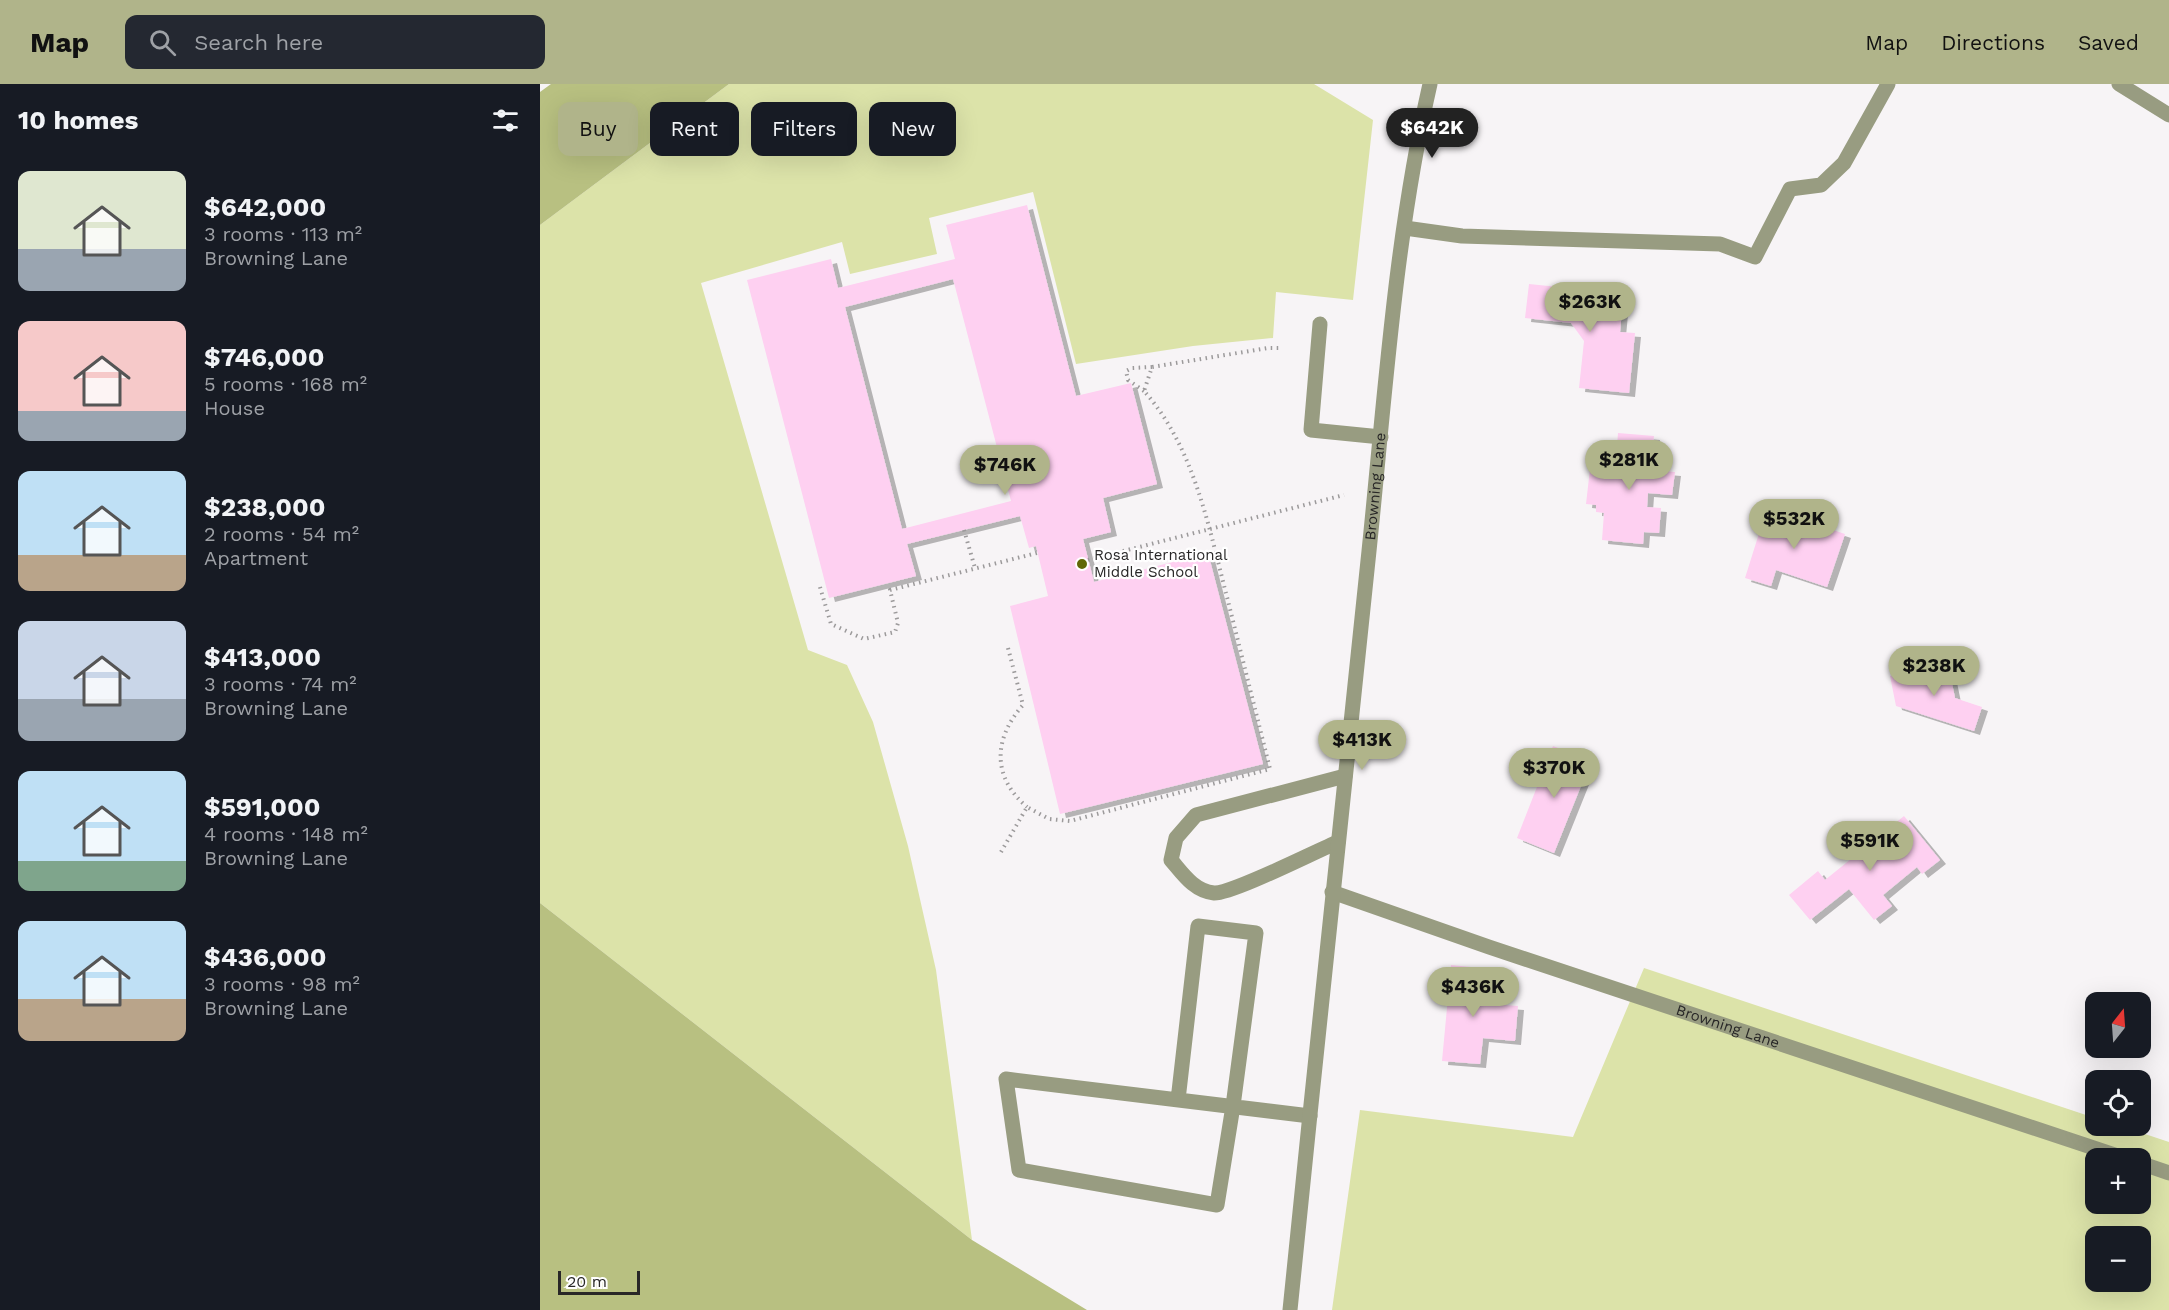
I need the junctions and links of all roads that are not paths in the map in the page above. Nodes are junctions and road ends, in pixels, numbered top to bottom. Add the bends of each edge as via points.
1 (1430, 84) edge
2 (1888, 84) edge
3 (2119, 84) edge
4 (2169, 115) edge
5 (1405, 228) junction
6 (1320, 324) dead end
7 (1381, 437) junction
8 (1345, 776) junction
9 (1338, 842) junction
10 (1332, 892) junction
11 (1178, 1100) junction
12 (1233, 1106) junction
13 (1310, 1116) junction
14 (2094, 1148) edge
15 (2151, 1167) edge
16 (2169, 1173) edge
17 (1290, 1310) edge

1 - 5 street, Browning Lane
2 - 5 street via 1844,164 1821,185 1790,189 1755,257 1720,244 1462,236
3 - 4 street
5 - 7 street, Browning Lane
6 - 7 street via 1311,430
7 - 8 street, Browning Lane
8 - 9 street, Browning Lane
8 - 9 street via 1196,815 1176,838 1171,860 1190,884 1215,893
9 - 10 street, Browning Lane
10 - 13 street, Browning Lane
10 - 14 street, Browning Lane
11 - 12 street
11 - 12 street via 1198,926 1256,933
11 - 12 street via 1005,1079 1019,1170 1217,1205
12 - 13 street
13 - 17 street, Browning Lane
15 - 16 street

